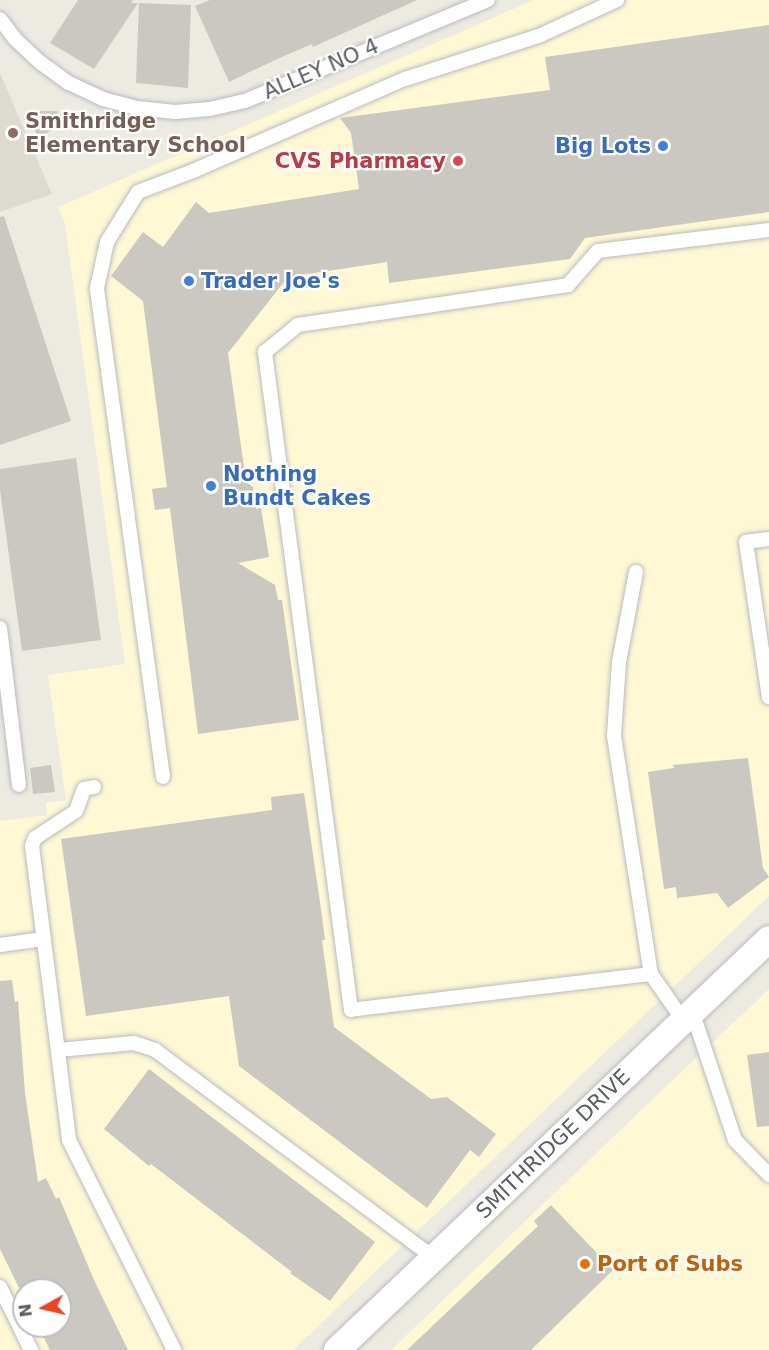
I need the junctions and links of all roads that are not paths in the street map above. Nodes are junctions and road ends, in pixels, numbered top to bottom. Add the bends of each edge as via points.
1 (488, 0) edge
2 (617, 0) edge
3 (0, 18) edge
4 (769, 230) edge
5 (769, 539) edge
6 (636, 572) dead end
7 (0, 628) edge
8 (769, 697) edge
9 (163, 777) dead end
10 (19, 785) dead end
11 (94, 788) dead end
12 (44, 939) junction
13 (769, 939) edge
14 (0, 945) edge
15 (651, 974) junction
16 (688, 1016) junction
17 (58, 1050) junction
18 (769, 1175) edge
19 (434, 1258) junction
20 (0, 1287) edge
21 (31, 1350) edge
22 (174, 1350) edge
23 (337, 1350) edge

1 - 3 lane, ALLEY NO 4 via 245,101 210,110 175,112 103,99 69,83 15,39
2 - 9 lane via 541,35 405,79 138,192 107,242 97,288
4 - 15 lane via 598,251 568,285 298,325 265,352 351,1010
5 - 8 lane via 746,542
6 - 15 lane via 619,662 615,736
7 - 10 lane
11 - 12 lane via 84,789 76,811 35,838 32,846
12 - 14 lane
12 - 17 lane
13 - 16 street, SMITHRIDGE DRIVE
15 - 16 lane
16 - 18 lane via 735,1140
16 - 19 street, SMITHRIDGE DRIVE
17 - 19 lane via 135,1043 155,1050
17 - 22 lane via 69,1140
19 - 23 street, SMITHRIDGE DRIVE
20 - 21 lane

